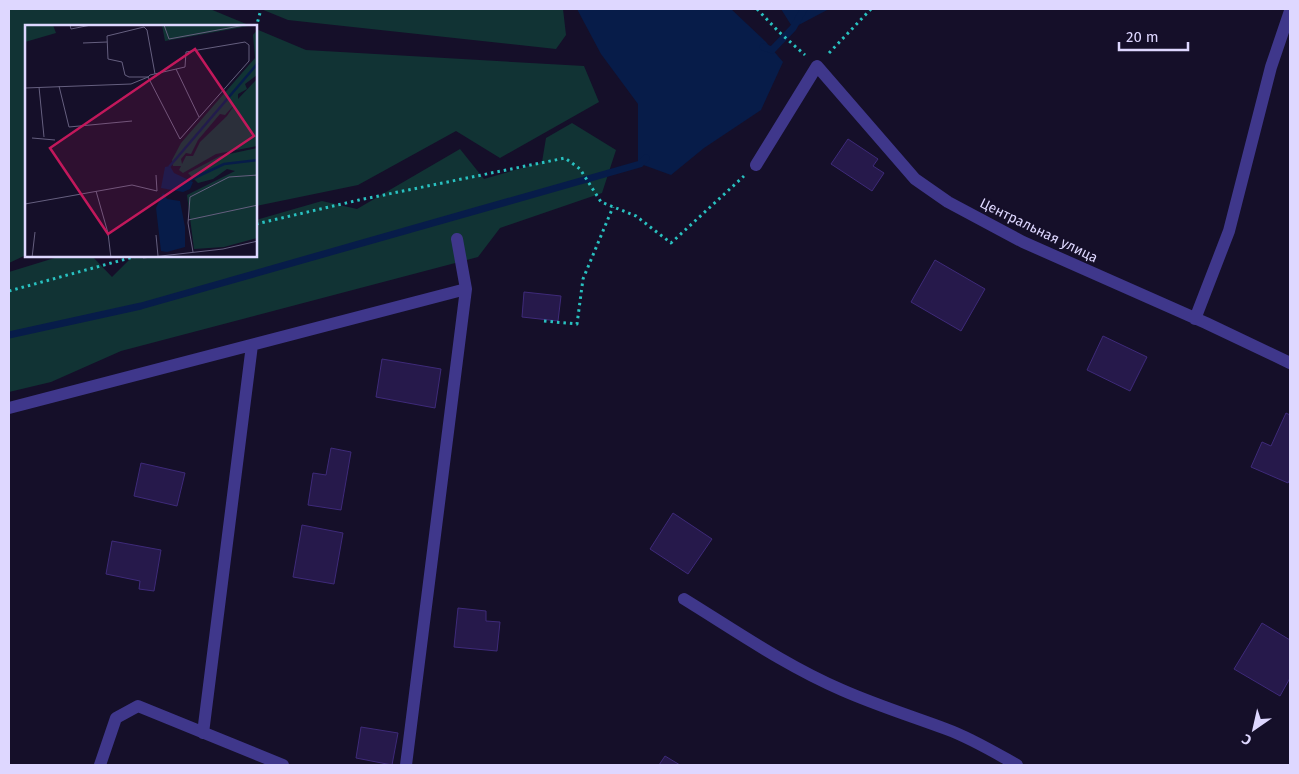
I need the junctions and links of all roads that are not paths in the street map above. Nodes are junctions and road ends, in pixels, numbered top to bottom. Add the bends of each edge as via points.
1 (1290, 11) edge
2 (756, 165) road end
3 (457, 239) dead end
4 (466, 289) junction
5 (1194, 319) junction
6 (252, 345) junction
7 (1290, 363) edge
8 (9, 408) edge
9 (684, 599) dead end
10 (203, 733) junction
11 (100, 765) edge
12 (283, 765) edge
13 (406, 765) edge
14 (1017, 765) edge

1 - 5 street via 1271,67 1229,231
2 - 5 street, Центральная улица via 817,66 915,179 948,202 1023,242
3 - 4 street
4 - 6 street
4 - 13 street
5 - 7 street, Центральная улица
6 - 8 street
6 - 10 street
9 - 14 street via 780,659 842,690 947,729
10 - 11 street via 138,706 116,718
10 - 12 street

